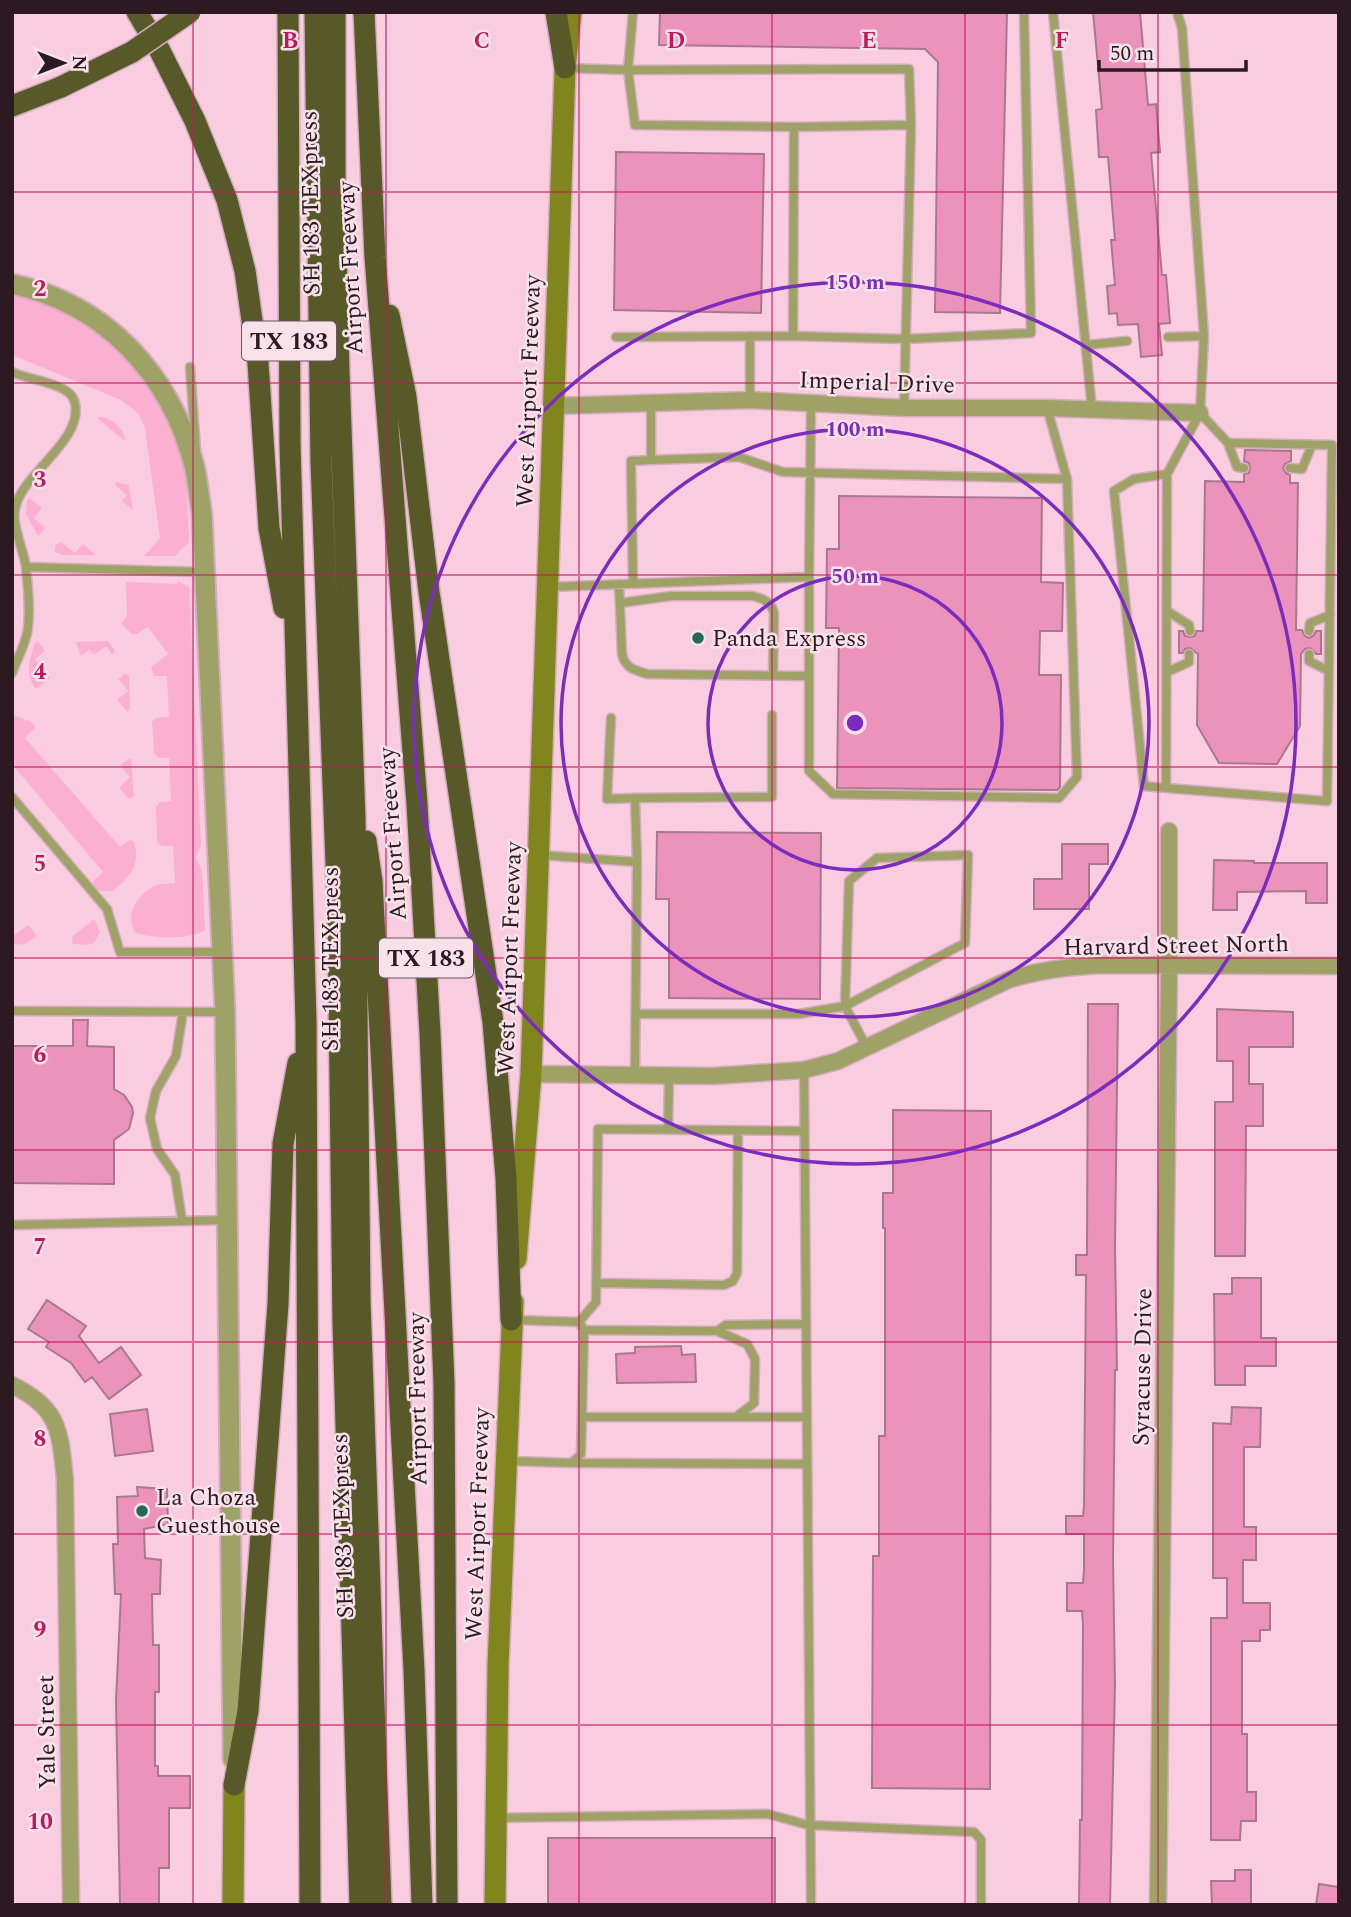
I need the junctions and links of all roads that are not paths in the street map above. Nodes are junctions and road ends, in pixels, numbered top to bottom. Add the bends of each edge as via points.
1 (137, 12) edge
2 (190, 12) edge
3 (288, 12) edge
4 (315, 12) edge
5 (335, 12) edge
6 (365, 12) edge
7 (556, 12) edge
8 (571, 12) edge
9 (633, 12) edge
10 (1024, 12) edge
11 (1053, 12) edge
12 (1177, 12) edge
13 (565, 68) junction
14 (628, 70) junction
15 (12, 106) edge
16 (911, 125) junction
17 (794, 127) junction
18 (375, 257) junction
19 (12, 284) edge
20 (793, 336) junction
21 (1204, 336) junction
22 (616, 337) dead end
23 (750, 337) junction
24 (1168, 337) dead end
25 (906, 339) junction
26 (1127, 341) dead end
27 (1086, 345) junction
28 (190, 366) dead end
29 (12, 372) edge
30 (750, 400) junction
31 (651, 403) junction
32 (811, 404) junction
33 (554, 406) junction
34 (904, 408) junction
35 (1047, 408) junction
36 (1092, 410) junction
37 (1200, 412) junction
38 (1228, 443) junction
39 (1312, 445) junction
40 (651, 460) junction
41 (194, 466) junction
42 (1244, 468) dead end
43 (1290, 468) dead end
44 (812, 473) junction
45 (1167, 474) junction
46 (1067, 480) junction
47 (26, 567) junction
48 (206, 572) junction
49 (809, 578) junction
50 (633, 583) junction
51 (619, 584) junction
52 (549, 587) junction
53 (620, 603) junction
54 (1167, 611) junction
55 (1329, 615) junction
56 (1189, 631) dead end
57 (1309, 631) dead end
58 (1189, 653) dead end
59 (1309, 654) dead end
60 (296, 669) junction
61 (1329, 671) junction
62 (1167, 672) junction
63 (12, 673) edge
64 (773, 676) junction
65 (809, 676) junction
66 (772, 715) dead end
67 (611, 718) dead end
68 (352, 741) junction
69 (1166, 789) junction
70 (12, 797) edge
71 (635, 798) junction
72 (1169, 831) dead end
73 (540, 855) junction
74 (636, 862) junction
75 (223, 952) junction
76 (1169, 965) junction
77 (1339, 966) edge
78 (845, 1006) junction
79 (12, 1011) edge
80 (183, 1012) junction
81 (225, 1012) junction
82 (636, 1013) junction
83 (306, 1022) junction
84 (867, 1048) junction
85 (804, 1070) junction
86 (531, 1074) junction
87 (635, 1075) junction
88 (669, 1076) junction
89 (668, 1130) junction
90 (738, 1131) junction
91 (803, 1131) junction
92 (182, 1220) junction
93 (228, 1220) junction
94 (12, 1225) edge
95 (596, 1283) junction
96 (511, 1320) junction
97 (804, 1324) junction
98 (582, 1326) junction
99 (718, 1331) junction
100 (12, 1385) edge
101 (582, 1417) junction
102 (736, 1417) junction
103 (805, 1417) junction
104 (505, 1461) junction
105 (572, 1463) junction
106 (806, 1464) junction
107 (234, 1785) junction
108 (495, 1818) junction
109 (808, 1825) junction
110 (71, 1905) edge
111 (233, 1905) edge
112 (310, 1905) edge
113 (360, 1905) edge
114 (381, 1905) edge
115 (422, 1905) edge
116 (447, 1905) edge
117 (495, 1905) edge
118 (811, 1905) edge
119 (981, 1905) edge
120 (1158, 1905) edge

1 - 60 highway via 195,121 227,200 245,271 258,363 269,528
2 - 15 highway, bridge via 132,52
3 - 60 highway, TX 183
4 - 113 highway, SH 183 TEXpress via 321,462 338,917 343,1323
5 - 68 highway, SH 183 TEXpress via 338,358
6 - 18 highway, Airport Freeway / TX 183
7 - 13 highway
8 - 13 main road, West Airport Freeway
9 - 14 lane
10 - 25 lane via 1031,333
11 - 27 lane
12 - 21 lane via 1182,28
13 - 14 lane
13 - 33 main road, West Airport Freeway
14 - 16 lane via 909,69
14 - 17 lane via 635,125
16 - 17 lane
16 - 25 lane
17 - 20 lane
18 - 96 highway via 407,397 429,592 493,1022 506,1178
18 - 116 highway, Airport Freeway / TX 183 via 417,804 431,1059 444,1384
19 - 41 street via 54,297 98,320 126,342 151,373
20 - 23 lane
20 - 25 lane
21 - 24 lane
21 - 37 lane
22 - 23 lane
23 - 30 lane
25 - 34 lane
26 - 27 lane
27 - 36 lane
28 - 41 lane via 197,446
29 - 47 lane via 67,390 74,400 72,429 15,506
30 - 31 street, Imperial Drive
30 - 32 street, Imperial Drive
31 - 33 street, Imperial Drive
31 - 40 lane
32 - 34 street, Imperial Drive
32 - 44 lane
33 - 52 main road, West Airport Freeway
34 - 35 street, Imperial Drive
35 - 36 street, Imperial Drive
35 - 46 lane
36 - 37 street, Imperial Drive
37 - 38 lane
37 - 45 lane
38 - 39 lane
38 - 42 lane via 1237,467
39 - 43 lane via 1302,469
39 - 55 lane via 1332,445
40 - 44 lane via 739,457 783,472
40 - 50 lane via 631,461
41 - 48 street
44 - 46 lane
44 - 49 lane
45 - 54 lane
45 - 69 lane via 1134,479 1114,491 1144,786
46 - 65 lane via 1077,777 1059,798 833,794 809,771
47 - 48 lane
47 - 63 lane via 28,628
48 - 75 street
49 - 50 lane
49 - 65 lane
50 - 51 lane
51 - 52 lane
51 - 53 lane
52 - 73 main road, West Airport Freeway
53 - 64 lane via 621,653 631,669 647,674
53 - 64 lane via 671,596 764,599 774,613
54 - 56 lane via 1189,625
54 - 62 lane
55 - 57 lane via 1310,623
55 - 61 lane
58 - 62 lane via 1189,662
59 - 61 lane via 1309,661
60 - 83 highway, TX 183
61 - 69 lane via 1326,802
62 - 69 lane
64 - 65 lane
66 - 71 lane via 772,797
67 - 71 lane via 607,799
68 - 114 highway, SH 183 TEXpress via 360,1300
68 - 115 highway via 372,881
70 - 75 lane via 107,909 120,952
71 - 74 lane
72 - 76 street, Syracuse Drive
73 - 74 lane
73 - 86 main road, West Airport Freeway
74 - 82 lane
75 - 81 street
76 - 77 street, Harvard Street North
76 - 84 street, Harvard Street North via 1100,965 1030,973
76 - 120 street, Syracuse Drive
78 - 78 lane via 965,943 968,855 877,858 849,881
78 - 82 lane via 799,1014
78 - 84 lane
79 - 80 lane
80 - 81 lane
80 - 92 lane via 176,1056 156,1091 150,1118 157,1149 175,1175
81 - 93 street
82 - 87 lane
83 - 107 highway via 285,1125 278,1304 248,1711
83 - 112 highway, TX 183
84 - 85 street, Harvard Street North
85 - 88 street, Harvard Street North
85 - 91 lane
86 - 87 street, Harvard Street North
86 - 96 main road, West Airport Freeway
87 - 88 street, Harvard Street North
88 - 89 lane
89 - 90 lane
89 - 95 lane via 598,1129
90 - 91 lane
90 - 95 lane via 737,1273 733,1281 724,1285
91 - 97 lane
92 - 93 lane
92 - 94 lane
93 - 107 street
95 - 98 lane via 596,1302
96 - 98 lane
96 - 104 main road, West Airport Freeway
97 - 99 lane via 726,1325
97 - 103 lane
98 - 99 lane
98 - 101 lane
99 - 102 lane via 747,1344 755,1359 754,1403
100 - 110 street, Yale Street via 41,1403 60,1432 65,1494
101 - 102 lane
101 - 105 lane via 581,1454
102 - 103 lane
103 - 106 lane
104 - 105 lane
104 - 108 main road, West Airport Freeway
105 - 106 lane
106 - 109 lane
107 - 111 main road
108 - 109 lane via 768,1814
108 - 117 main road, West Airport Freeway
109 - 118 lane
109 - 119 lane via 974,1832 981,1840

